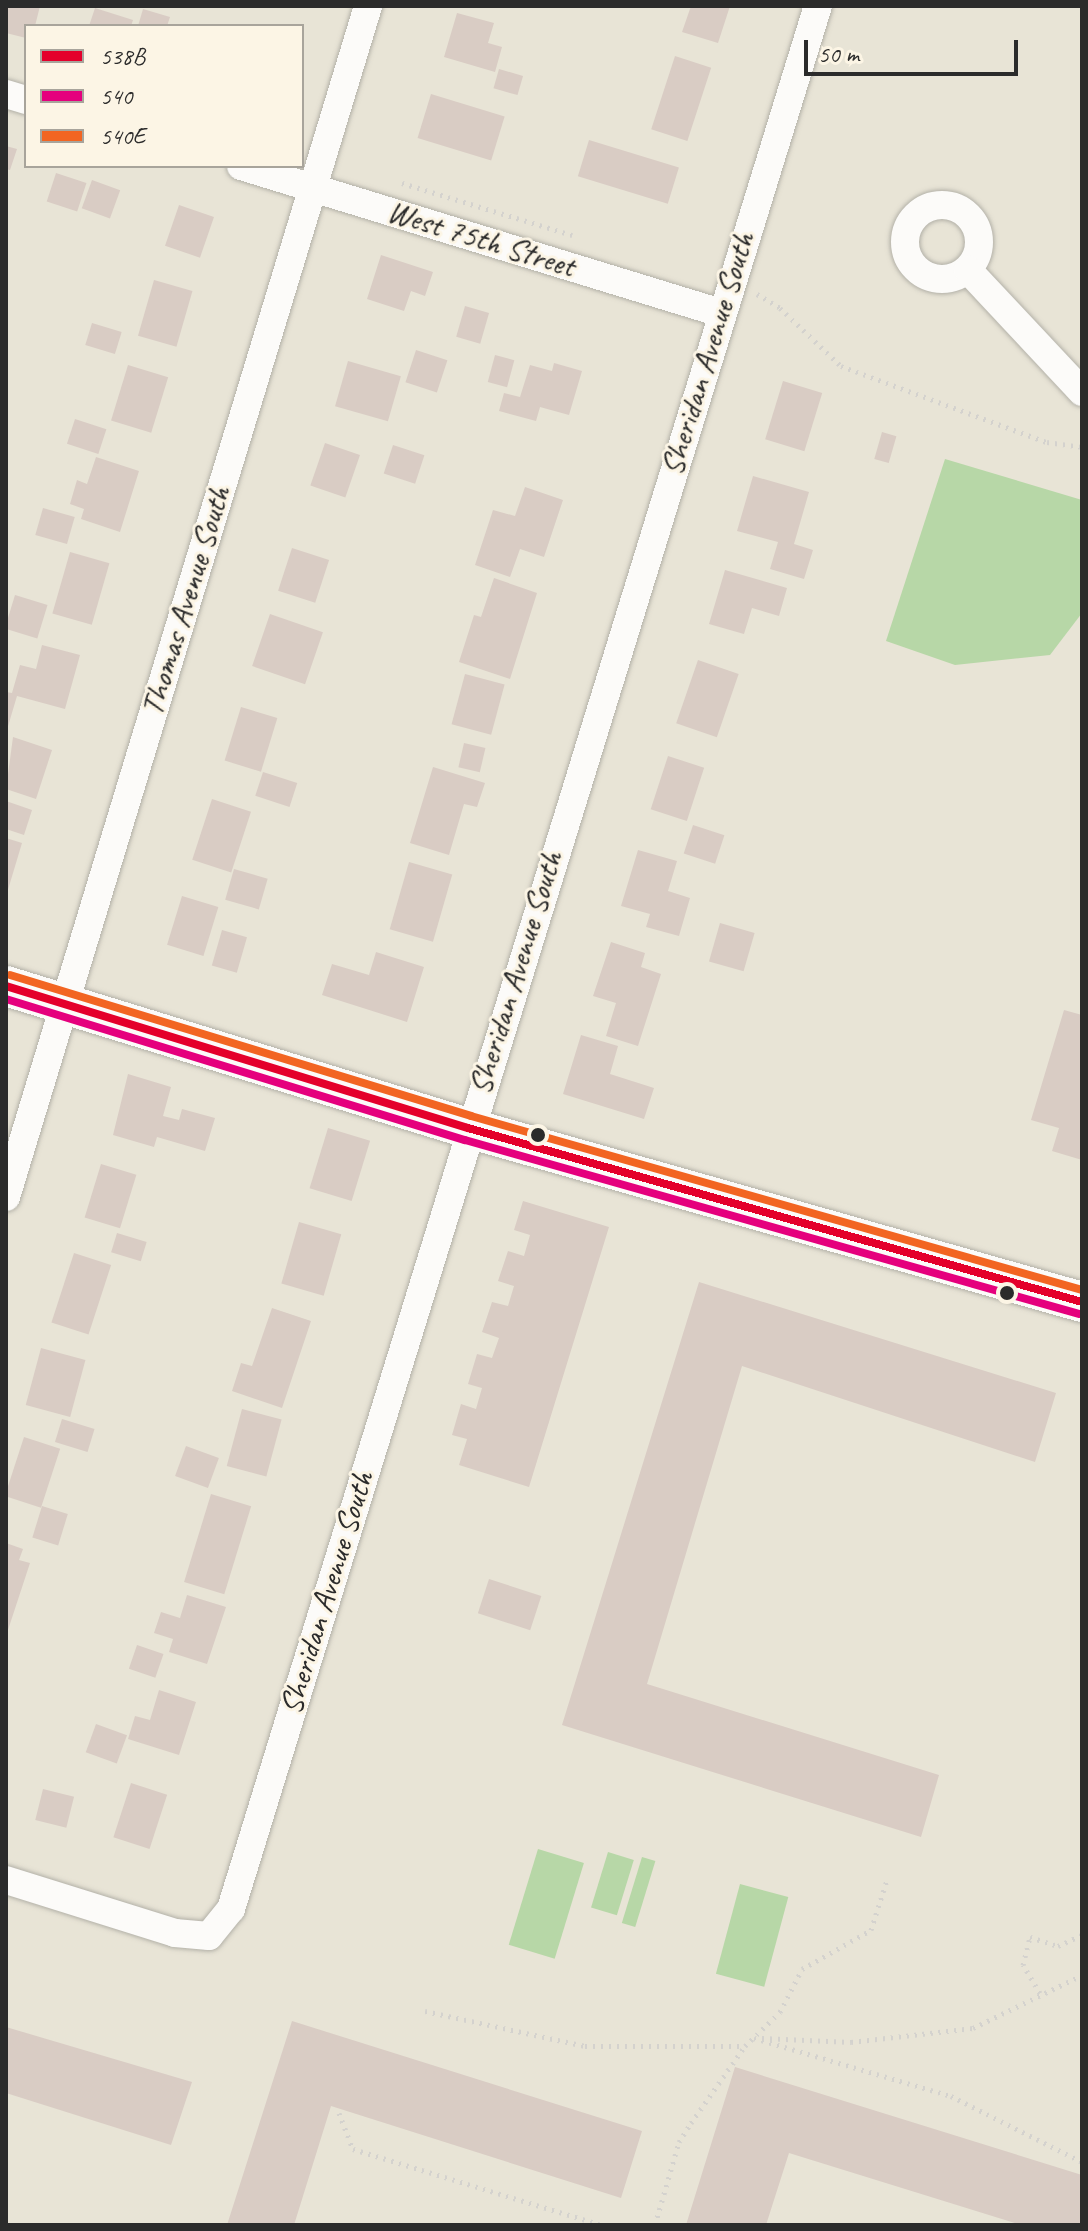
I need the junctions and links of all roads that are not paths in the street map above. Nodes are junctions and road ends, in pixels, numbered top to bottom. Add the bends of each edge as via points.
1 (368, 6) edge
2 (818, 6) edge
3 (248, 168) edge
4 (310, 187) junction
5 (968, 270) dead end
6 (721, 313) junction
7 (1082, 392) edge
8 (6, 986) edge
9 (65, 1004) junction
10 (468, 1128) junction
11 (6, 1197) edge
12 (1082, 1302) edge
13 (6, 1880) edge

1 - 4 street, Thomas Avenue South
2 - 6 street, Sheridan Avenue South
3 - 4 street, West 75th Street
4 - 6 street, West 75th Street
4 - 9 street, Thomas Avenue South
5 - 7 street
6 - 10 street, Sheridan Avenue South
8 - 9 street
9 - 10 street
9 - 11 street, Thomas Avenue South
10 - 12 street
10 - 13 street, Sheridan Avenue South via 231,1909 209,1936 175,1933

